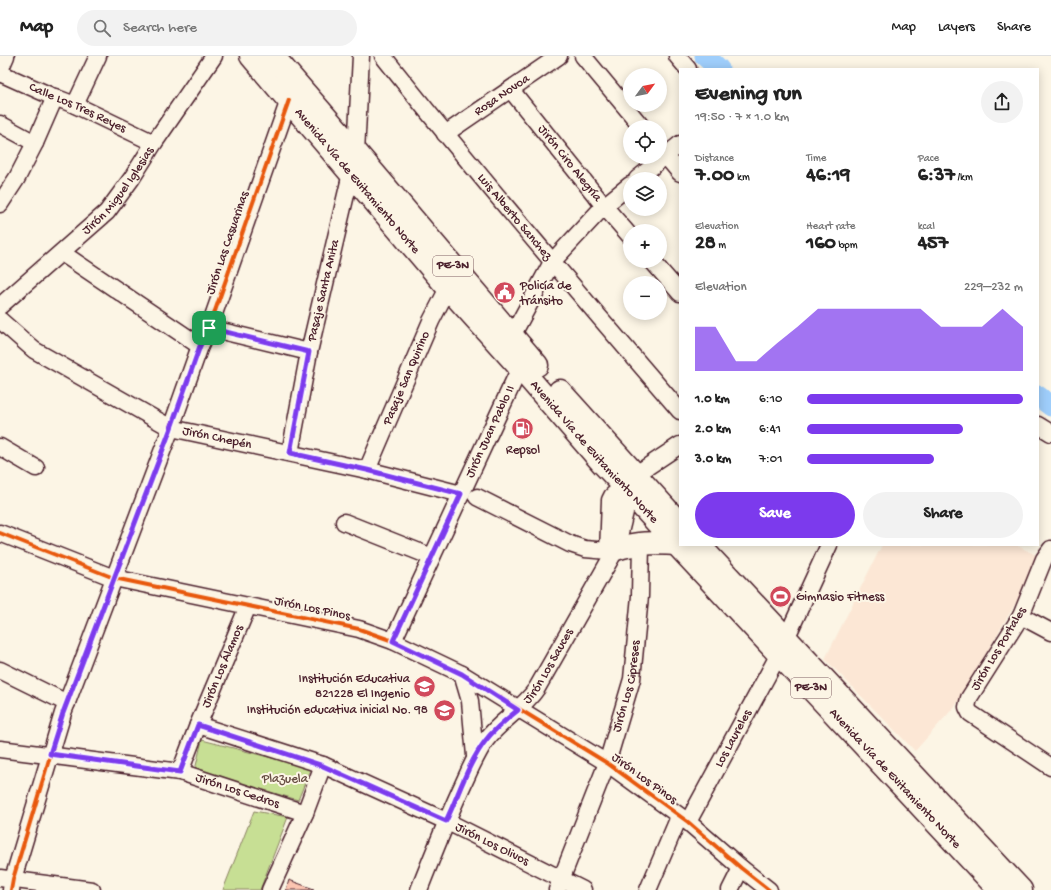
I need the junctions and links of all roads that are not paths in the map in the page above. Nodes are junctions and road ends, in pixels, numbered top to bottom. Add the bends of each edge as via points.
1 (6, 56) edge
2 (98, 56) edge
3 (214, 56) edge
4 (251, 56) edge
5 (273, 56) edge
6 (361, 56) edge
7 (383, 56) edge
8 (560, 56) edge
9 (583, 56) edge
10 (677, 56) edge
11 (687, 68) edge
12 (0, 70) edge
13 (0, 73) edge
14 (511, 90) junction
15 (55, 97) junction
16 (289, 100) junction
17 (75, 105) junction
18 (636, 120) edge
19 (0, 124) edge
20 (445, 134) junction
21 (35, 143) junction
22 (154, 143) junction
23 (679, 144) edge
24 (667, 150) edge
25 (356, 152) junction
26 (667, 157) edge
27 (651, 164) edge
28 (644, 172) edge
29 (679, 172) edge
30 (352, 175) junction
31 (623, 191) edge
32 (0, 204) edge
33 (604, 206) junction
34 (623, 228) edge
35 (62, 253) junction
36 (552, 262) junction
37 (658, 268) edge
38 (448, 288) junction
39 (679, 292) edge
40 (1, 304) edge
41 (0, 320) edge
42 (209, 328) junction
43 (512, 336) junction
44 (200, 346) junction
45 (309, 352) junction
46 (523, 361) junction
47 (679, 410) edge
48 (171, 428) junction
49 (679, 446) edge
50 (0, 447) edge
51 (290, 453) junction
52 (36, 468) dead end
53 (367, 470) junction
54 (629, 480) junction
55 (461, 494) junction
56 (477, 497) dead end
57 (344, 522) dead end
58 (0, 534) edge
59 (678, 534) edge
60 (641, 543) junction
61 (689, 546) edge
62 (700, 546) edge
63 (829, 546) edge
64 (611, 555) junction
65 (432, 557) junction
66 (1049, 557) edge
67 (114, 578) junction
68 (739, 600) junction
69 (248, 606) junction
70 (1021, 616) junction
71 (1051, 632) edge
72 (393, 641) junction
73 (782, 646) junction
74 (0, 670) edge
75 (462, 674) junction
76 (67, 703) junction
77 (518, 710) junction
78 (198, 725) junction
79 (0, 749) edge
80 (50, 754) junction
81 (475, 756) junction
82 (607, 763) junction
83 (323, 766) junction
84 (1051, 767) edge
85 (180, 772) junction
86 (305, 813) junction
87 (684, 820) junction
88 (446, 821) junction
89 (741, 868) junction
90 (8, 882) edge
91 (559, 885) edge
92 (92, 890) edge
93 (270, 890) edge
94 (419, 890) edge
95 (583, 890) edge
96 (648, 890) edge
97 (730, 890) edge
98 (769, 890) edge
99 (999, 890) edge
100 (1022, 890) edge

1 - 12 street
2 - 17 street
3 - 22 street, Jirón Miguel Iglesias
4 - 16 highway, Avenida Vía de Evitamiento Norte / PE-3N
5 - 25 highway, Avenida Vía de Evitamiento Norte / PE-3N
6 - 25 street, Pasaje Santa Anita
7 - 20 street, Luis Alberto Sanchez
8 - 14 street, Rosa Novoa
9 - 18 street
10 - 11 street
13 - 15 street, Calle Los Tres Reyes
14 - 20 street, Rosa Novoa
14 - 33 street, Jirón Ciro Alegría
15 - 17 street, Calle Los Tres Reyes
15 - 21 street
16 - 30 highway, Avenida Vía de Evitamiento Norte / PE-3N
16 - 42 street, Jirón Las Casuarinas
17 - 22 street, Calle Los Tres Reyes
19 - 21 street
20 - 36 street, Luis Alberto Sanchez
21 - 32 street
22 - 35 street, Jirón Miguel Iglesias via 107,212
23 - 24 street
25 - 30 street, Pasaje Santa Anita
25 - 43 highway, Avenida Vía de Evitamiento Norte / PE-3N
26 - 29 street
27 - 28 street
30 - 38 highway, Avenida Vía de Evitamiento Norte / PE-3N
30 - 45 street, Pasaje Santa Anita
31 - 33 street
33 - 34 street, Jirón Ciro Alegría
33 - 36 street
35 - 40 street, Jirón Miguel Iglesias
35 - 44 street
36 - 43 street
36 - 47 street, Luis Alberto Sanchez
37 - 39 street
38 - 46 highway, Avenida Vía de Evitamiento Norte / PE-3N
38 - 53 street, Pasaje San Quirino via 431,321
41 - 48 street, Jirón Chepén via 34,350
42 - 44 street, Jirón Las Casuarinas
42 - 45 street
43 - 46 highway, Avenida Vía de Evitamiento Norte / PE-3N
44 - 48 street, Jirón Las Casuarinas
45 - 51 street, Pasaje Santa Anita
46 - 54 highway, Avenida Vía de Evitamiento Norte / PE-3N via 604,465
46 - 55 street, Jirón Juan Pablo II
48 - 51 street, Jirón Chepén
48 - 67 street, Jirón Las Casuarinas
49 - 54 street, Jirón Los Sauces
50 - 52 street
51 - 53 street, Jirón Chepén
53 - 55 street, Jirón Chepén
54 - 59 highway, Avenida Vía de Evitamiento Norte / PE-3N
54 - 64 street, Jirón Los Sauces via 610,500
55 - 65 street, Jirón Juan Pablo II
56 - 64 street via 570,544
57 - 65 street
58 - 67 street, Jirón Los Pinos
59 - 60 highway
60 - 64 highway
60 - 82 street, Jirón Los Cipreses via 640,596 632,680
61 - 68 highway, Avenida Vía de Evitamiento Norte / PE-3N
62 - 68 highway, Avenida Vía de Evitamiento Norte / PE-3N
63 - 73 street, Los Laureles
64 - 77 street, Jirón Los Sauces via 537,688
65 - 72 street, Jirón Juan Pablo II
66 - 70 street, Jirón Los Portales
67 - 69 street, Jirón Los Pinos
67 - 76 street, Jirón Las Casuarinas
68 - 73 highway, Avenida Vía de Evitamiento Norte / PE-3N
69 - 72 street, Jirón Los Pinos via 359,629
69 - 78 street, Jirón Los Álamos
70 - 71 street
70 - 84 street, Jirón Los Portales via 969,698 967,706 970,713
72 - 75 street, Jirón Los Pinos
73 - 87 street, Los Laureles
73 - 99 highway, Avenida Vía de Evitamiento Norte / PE-3N
73 - 100 highway, Avenida Vía de Evitamiento Norte / PE-3N
74 - 76 street
75 - 77 street, Jirón Los Pinos
75 - 81 street via 470,701
76 - 80 street, Jirón Las Casuarinas
77 - 81 street, Jirón Los Sauces via 496,729
77 - 82 street, Jirón Los Pinos
78 - 83 street, Jirón Los Olivos
78 - 85 street, Jirón Los Álamos
79 - 80 street, Jirón Los Cedros
80 - 85 street, Jirón Los Cedros
80 - 90 street, Jirón Las Casuarinas
81 - 88 street, Jirón Los Sauces
82 - 87 street, Jirón Los Pinos
82 - 91 street, Jirón Los Cipreses
83 - 86 street
83 - 88 street, Jirón Los Olivos
85 - 86 street, Jirón Los Cedros
86 - 93 street
87 - 89 street, Jirón Los Pinos
87 - 96 street, Los Laureles
88 - 91 street, Jirón Los Olivos
88 - 94 street, Jirón Los Sauces
89 - 97 street
89 - 98 street, Jirón Los Pinos
90 - 92 street
91 - 95 street, Jirón Los Olivos

